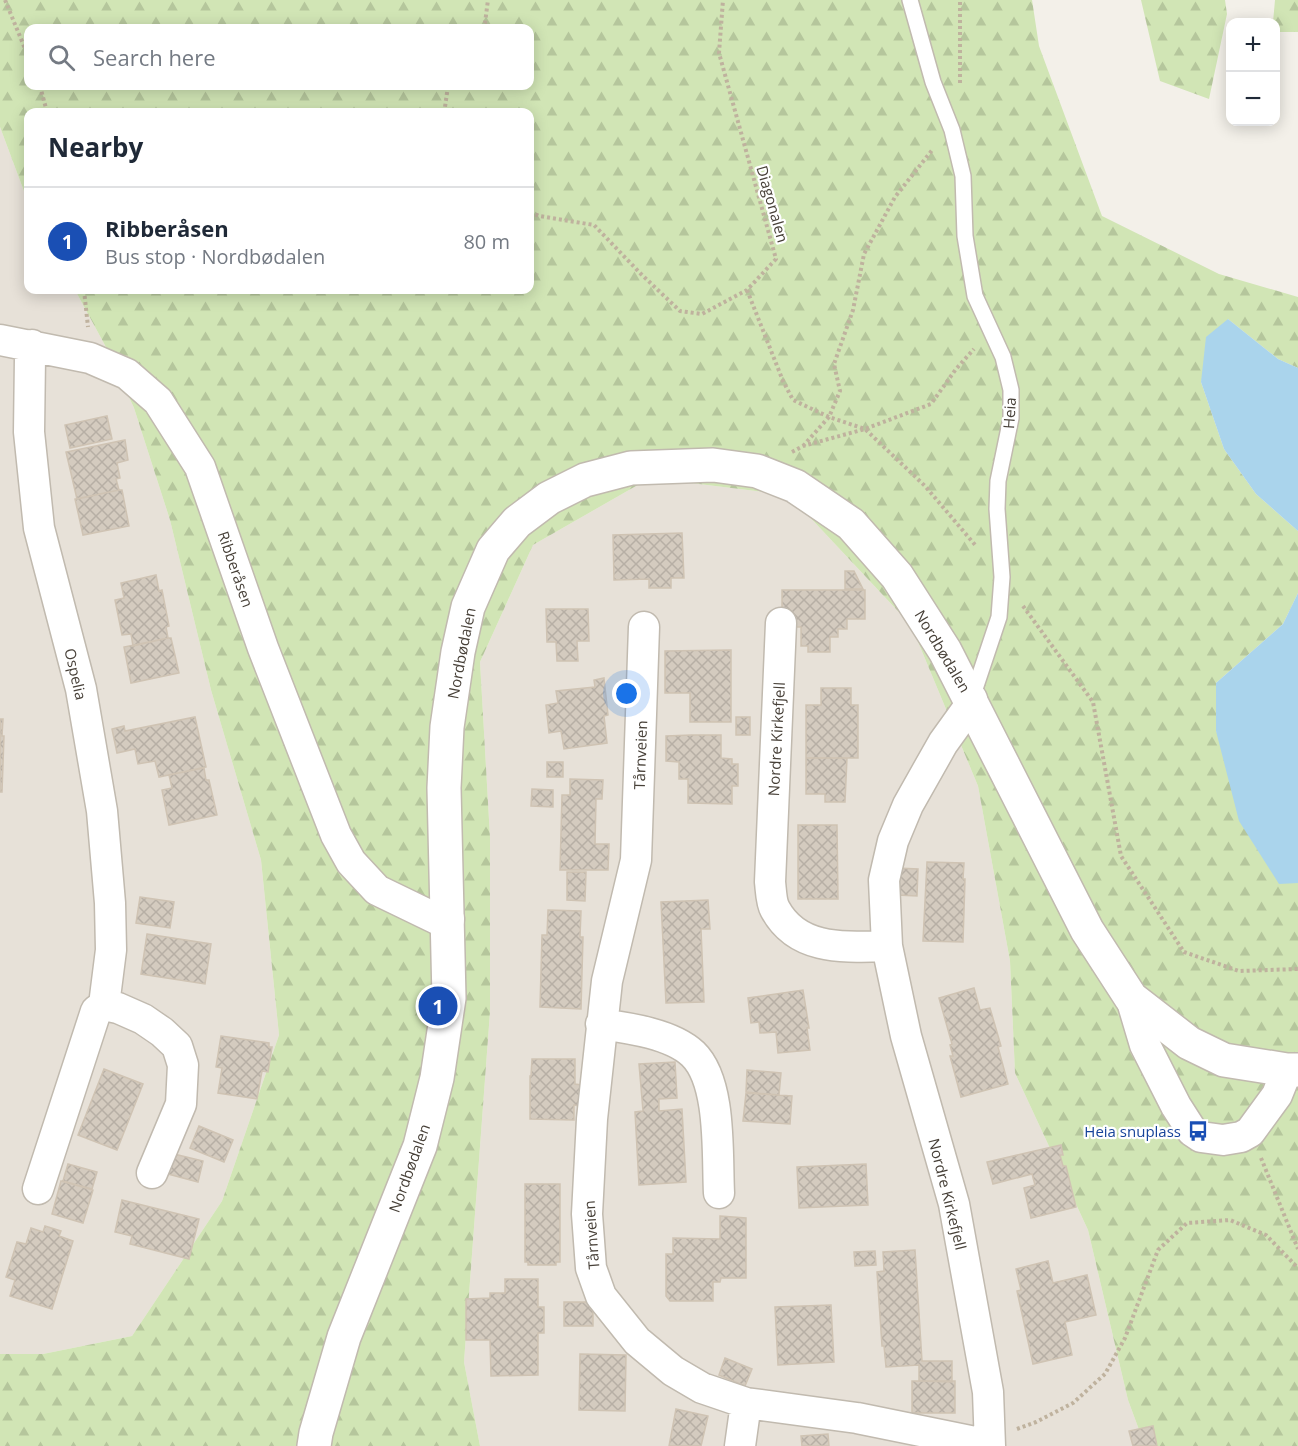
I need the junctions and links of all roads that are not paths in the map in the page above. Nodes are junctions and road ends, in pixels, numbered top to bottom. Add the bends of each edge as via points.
1 (910, 0) edge
2 (0, 340) edge
3 (32, 345) junction
4 (782, 623) dead end
5 (644, 627) dead end
6 (972, 699) junction
7 (449, 919) junction
8 (887, 946) junction
9 (1131, 998) junction
10 (104, 1005) junction
11 (602, 1024) junction
12 (1293, 1070) edge
13 (152, 1173) dead end
14 (38, 1189) dead end
15 (719, 1193) dead end
16 (746, 1403) junction
17 (1002, 1438) edge
18 (314, 1446) edge
19 (740, 1446) edge
20 (983, 1446) edge

1 - 6 lane, Heia via 963,176 965,236 975,296 1003,357 1011,390 1011,418 996,509 1002,577 999,617
2 - 3 street, Ribberåsen
3 - 7 street, Ribberåsen via 90,358 127,374 158,401 200,467 263,648 336,835 351,862 377,890 439,920
3 - 10 street, Ospelia via 29,432 39,528 81,689 102,811 111,915
4 - 8 street, Nordre Kirkefjell via 770,882 774,908 791,929 814,942 838,948
5 - 11 street, Tårnveien via 636,860 607,981
6 - 7 street, Nordbødalen via 897,576 850,524 795,486 757,471 713,465 631,468 585,480 549,498 517,522 493,550 468,607 447,728 444,788
6 - 8 street, Nordre Kirkefjell via 908,805 893,841 884,880
6 - 9 street, Nordbødalen via 1087,930
7 - 18 street, Nordbødalen via 449,998 437,1078 420,1146 344,1337
8 - 17 street, Nordre Kirkefjell via 906,1036 954,1204 988,1392
9 - 12 street, Nordbødalen via 1189,1043 1224,1060
9 - 12 street via 1145,1045 1176,1106 1192,1131 1201,1137 1223,1140 1250,1132
10 - 13 street via 143,1019 162,1032 177,1046 183,1065 180,1104
10 - 14 street, Ospelia via 96,1011
11 - 15 street via 675,1042 694,1055 706,1074 715,1101
11 - 16 street, Tårnveien via 587,1214 591,1268 602,1296 637,1341 673,1371 702,1388
16 - 19 street
16 - 20 street, Tårnveien via 857,1418

